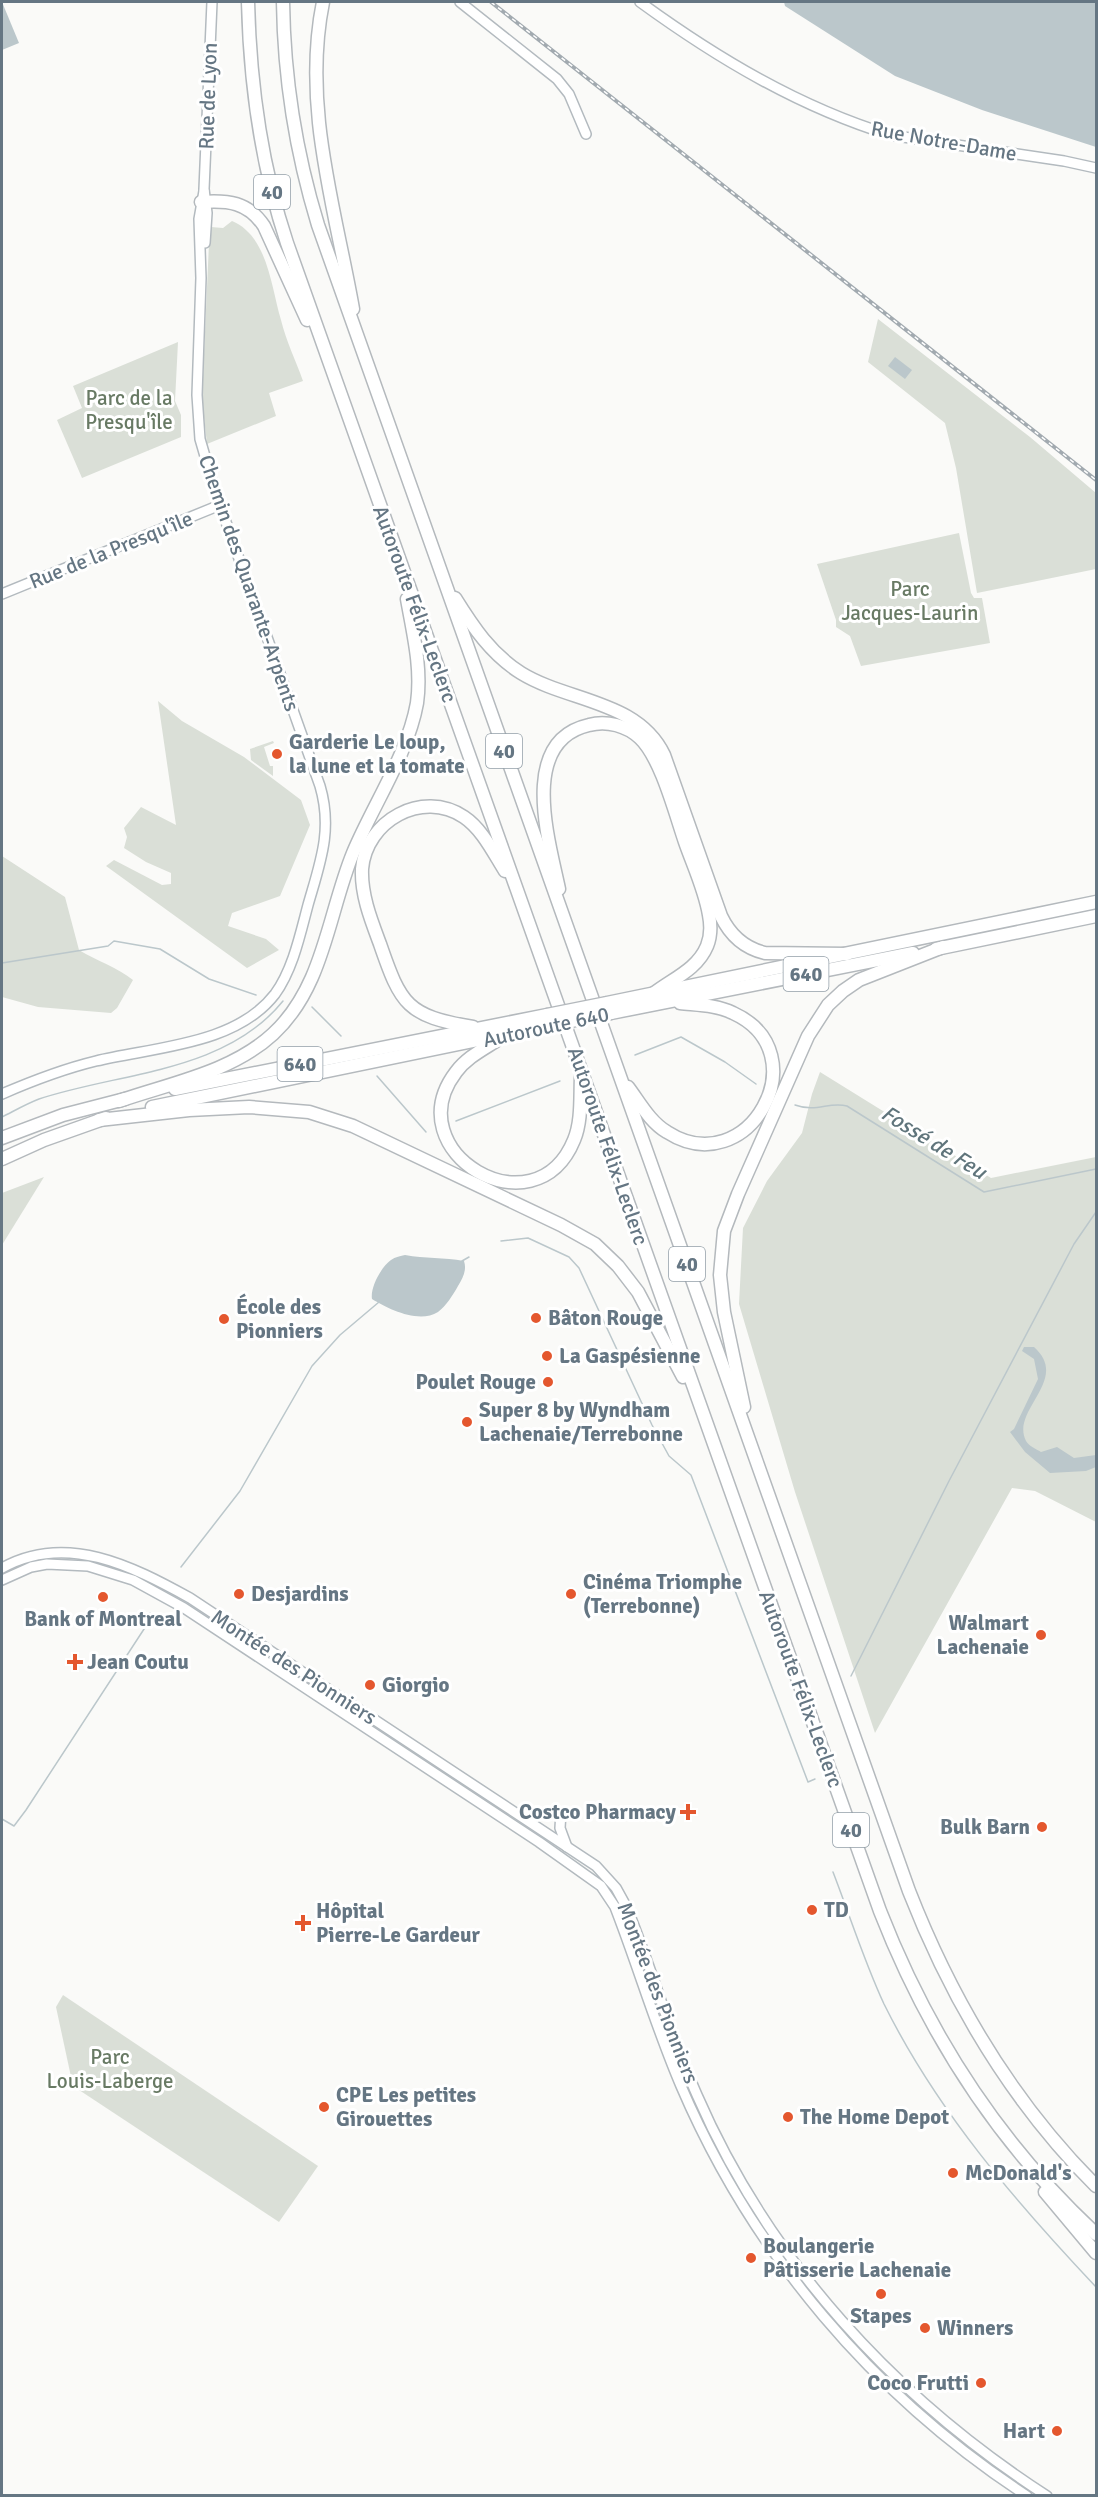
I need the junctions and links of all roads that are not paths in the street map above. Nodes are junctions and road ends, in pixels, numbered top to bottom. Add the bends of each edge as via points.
1 (212, 2) edge
2 (248, 2) edge
3 (283, 2) edge
4 (323, 2) edge
5 (460, 2) edge
6 (640, 2) edge
7 (586, 134) dead end
8 (1096, 168) edge
9 (204, 198) junction
10 (200, 295) joint
11 (360, 346) junction
12 (333, 375) junction
13 (220, 505) junction
14 (402, 567) junction
15 (441, 573) junction
16 (2, 594) edge
17 (516, 888) junction
18 (1096, 902) edge
19 (1096, 916) edge
20 (567, 928) junction
21 (943, 947) junction
22 (847, 954) junction
23 (653, 994) junction
24 (669, 1002) junction
25 (609, 1008) junction
26 (549, 1020) junction
27 (480, 1028) junction
28 (507, 1035) junction
29 (582, 1069) junction
30 (619, 1074) junction
31 (2, 1094) edge
32 (119, 1101) junction
33 (99, 1120) junction
34 (2, 1138) edge
35 (2, 1159) edge
36 (706, 1421) junction
37 (754, 1455) junction
38 (2, 1568) edge
39 (2, 1580) edge
40 (347, 1701) junction
41 (341, 1711) junction
42 (561, 1812) dead end
43 (569, 1849) junction
44 (641, 1946) junction
45 (631, 1949) junction
46 (995, 2122) junction
47 (1096, 2184) edge
48 (1096, 2234) edge
49 (1096, 2253) edge
50 (1027, 2496) edge
51 (1047, 2496) edge

1 - 9 street, Rue de Lyon
2 - 12 highway, Autoroute Félix-Leclerc / 40 via 253,80 266,165 284,234
3 - 11 highway, Autoroute Félix-Leclerc / 40 via 290,94 303,168 318,225
4 - 11 highway via 316,50 317,114
5 - 7 street via 554,76 571,98
6 - 8 street, Rue Notre-Dame via 786,94 872,130
9 - 10 street, Rue de Lyon via 199,219
9 - 12 highway via 237,203 261,221
10 - 13 street, Chemin des Quarante-Arpents via 198,423
11 - 15 highway, Autoroute Félix-Leclerc / 40
12 - 14 highway, Autoroute Félix-Leclerc / 40
13 - 16 street, Rue de la Presqu'île
13 - 31 street, Chemin des Quarante-Arpents via 312,761 325,810 324,848 291,963 273,996 258,1012 232,1029 83,1065
14 - 17 highway, Autoroute Félix-Leclerc / 40
14 - 32 highway via 418,671 416,709 405,742 350,861 308,988 279,1028 248,1053 218,1068
15 - 20 highway, Autoroute Félix-Leclerc / 40
15 - 22 highway via 478,633 511,666 538,682 628,716 652,735 664,755 721,915 736,938 765,953
17 - 27 highway via 476,827 463,816 443,808 416,808 394,816 376,832 365,855 362,876 366,903 401,996 431,1018
17 - 29 highway, Autoroute Félix-Leclerc / 40
18 - 22 highway, Autoroute 640 / 640
19 - 21 highway, Autoroute 640 / 640
20 - 23 highway via 544,814 547,767 556,747 573,732 595,724 613,724 641,739 655,760 709,915 709,939 702,955 686,972
20 - 30 highway, Autoroute Félix-Leclerc / 40
21 - 24 highway, Autoroute 640 / 640
21 - 37 highway via 859,981 823,1010 729,1216 721,1252 720,1284
22 - 23 highway, Autoroute 640 / 640
23 - 25 highway, Autoroute 640 / 640
24 - 25 highway, Autoroute 640 / 640
24 - 30 highway via 718,1007 739,1015 755,1028 768,1048 772,1066 772,1089 763,1110 733,1137 715,1142 687,1141 652,1120
25 - 26 highway, Autoroute 640 / 640, bridge
26 - 27 highway, Autoroute 640 / 640
26 - 28 highway, Autoroute 640 / 640
27 - 32 highway, Autoroute 640 / 640
28 - 29 highway via 464,1064 452,1077 443,1101 444,1124 451,1146 463,1162 482,1176 503,1182 525,1181 547,1172 564,1157 578,1127
28 - 33 highway, Autoroute 640 / 640
29 - 36 highway, Autoroute Félix-Leclerc / 40
30 - 37 highway, Autoroute Félix-Leclerc / 40
32 - 34 highway, Autoroute 640 / 640 via 56,1117
33 - 35 highway, Autoroute 640 / 640
33 - 36 highway via 223,1107 309,1112 362,1130 561,1225 595,1244 633,1284
36 - 46 highway, Autoroute Félix-Leclerc / 40 via 891,1940 935,2031
37 - 47 highway, Autoroute Félix-Leclerc / 40 via 906,1883 938,1960 1004,2076 1044,2128
38 - 40 street, Montée des Pionniers via 28,1556 69,1553 137,1569 190,1598
39 - 41 street, Montée des Pionniers via 47,1564 88,1566 133,1580 184,1608
40 - 41 street
40 - 43 street, Montée des Pionniers
41 - 45 street, Montée des Pionniers via 591,1877 608,1895
42 - 43 street via 561,1834
43 - 44 street, Montée des Pionniers via 596,1866 616,1888
44 - 45 street
44 - 51 street, Montée des Pionniers via 708,2120 794,2261 849,2330 911,2392 984,2453
45 - 50 street, Montée des Pionniers via 681,2087 722,2168 775,2255 828,2322 889,2387 961,2449
46 - 48 highway, Autoroute Félix-Leclerc / 40 via 1050,2188
46 - 49 highway via 1049,2197

